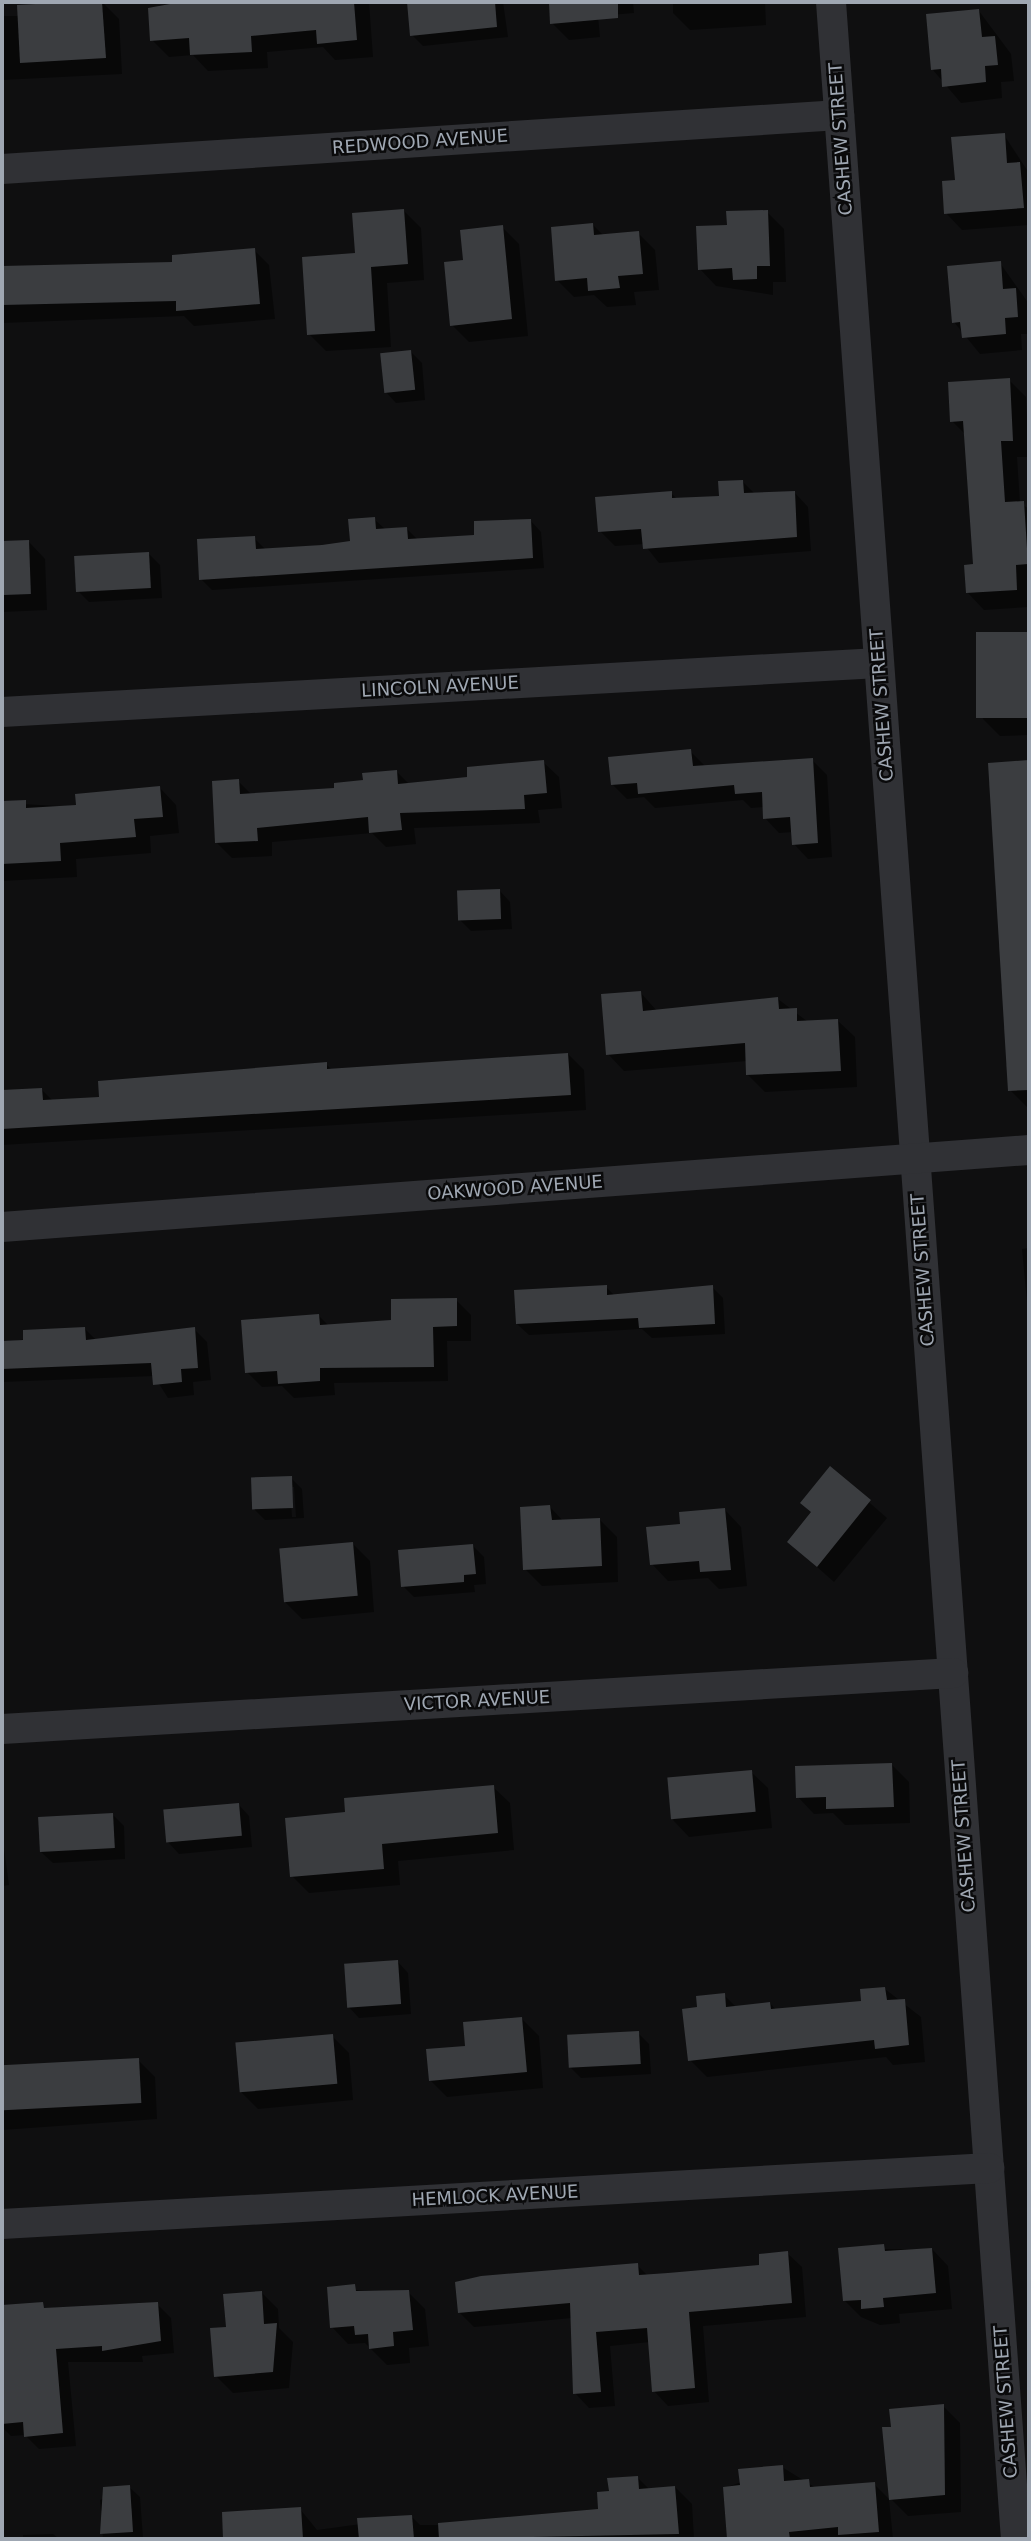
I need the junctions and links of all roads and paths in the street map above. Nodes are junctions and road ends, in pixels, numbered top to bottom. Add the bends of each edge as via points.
1 (831, 2) edge
2 (839, 115) junction
3 (2, 169) edge
4 (879, 663) junction
5 (2, 712) edge
6 (1029, 1150) edge
7 (915, 1157) junction
8 (2, 1227) edge
9 (953, 1674) junction
10 (2, 1729) edge
11 (989, 2168) junction
12 (2, 2224) edge
13 (1016, 2539) edge

1 - 2 street, CASHEW STREET
2 - 3 street, REDWOOD AVENUE
2 - 4 street, CASHEW STREET
4 - 5 street, LINCOLN AVENUE
4 - 7 street, CASHEW STREET
6 - 7 street, OAKWOOD AVENUE
7 - 8 street, OAKWOOD AVENUE
7 - 9 street, CASHEW STREET
9 - 10 street, VICTOR AVENUE
9 - 11 street, CASHEW STREET
11 - 12 street, HEMLOCK AVENUE
11 - 13 street, CASHEW STREET

